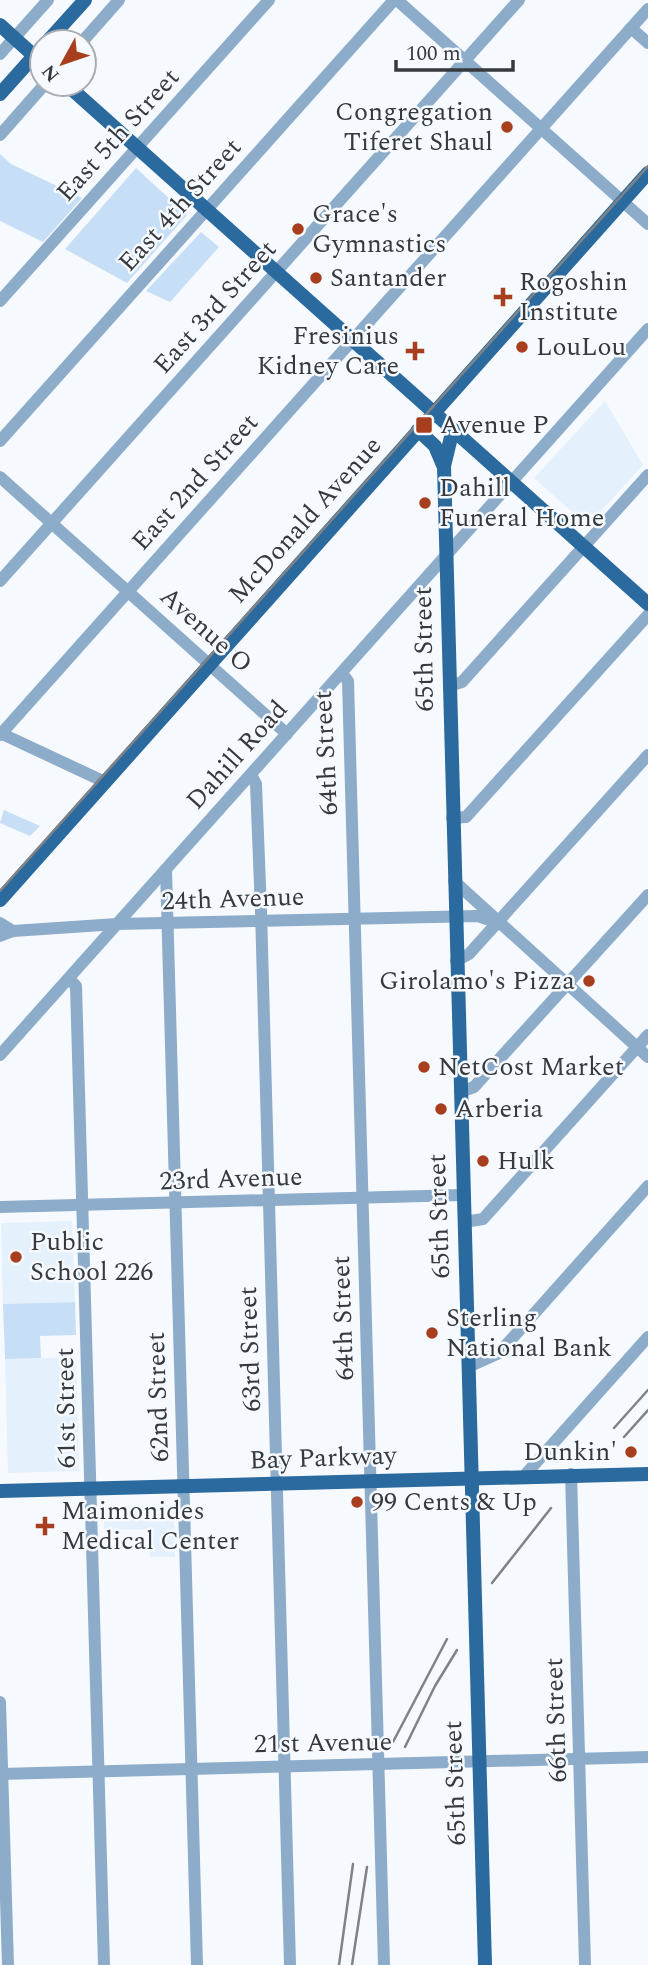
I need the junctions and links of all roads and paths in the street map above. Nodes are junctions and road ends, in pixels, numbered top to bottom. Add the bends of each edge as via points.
1 (48, 0) edge
2 (85, 0) edge
3 (119, 0) edge
4 (269, 0) edge
5 (396, 0) edge
6 (519, 0) edge
7 (648, 9) edge
8 (0, 25) edge
9 (60, 28) edge
10 (94, 28) edge
11 (631, 28) junction
12 (14, 38) junction
13 (648, 43) edge
14 (28, 48) edge
15 (0, 54) edge
16 (465, 61) junction
17 (28, 66) edge
18 (0, 94) edge
19 (33, 98) edge
20 (82, 98) edge
21 (541, 129) junction
22 (0, 135) edge
23 (137, 148) junction
24 (648, 173) edge
25 (623, 202) junction
26 (207, 210) junction
27 (648, 224) edge
28 (276, 272) junction
29 (0, 301) edge
30 (648, 329) edge
31 (353, 340) junction
32 (434, 413) junction
33 (453, 429) junction
34 (418, 430) junction
35 (0, 441) edge
36 (444, 466) junction
37 (648, 475) edge
38 (0, 477) edge
39 (512, 482) junction
40 (52, 523) junction
41 (584, 547) junction
42 (446, 557) junction
43 (0, 581) edge
44 (128, 592) junction
45 (648, 604) edge
46 (648, 615) edge
47 (210, 665) junction
48 (342, 673) junction
49 (449, 686) junction
50 (1, 734) edge
51 (287, 734) junction
52 (648, 755) edge
53 (251, 775) junction
54 (105, 782) junction
55 (452, 818) junction
56 (166, 869) junction
57 (454, 881) junction
58 (648, 895) edge
59 (0, 900) edge
60 (455, 916) junction
61 (355, 919) junction
62 (261, 921) junction
63 (0, 923) edge
64 (169, 923) junction
65 (498, 923) junction
66 (117, 924) junction
67 (13, 931) junction
68 (0, 936) edge
69 (456, 961) junction
70 (69, 979) junction
71 (568, 985) junction
72 (648, 1035) edge
73 (637, 1047) junction
74 (0, 1055) edge
75 (648, 1057) edge
76 (460, 1092) junction
77 (648, 1186) edge
78 (463, 1195) junction
79 (363, 1198) junction
80 (269, 1201) junction
81 (176, 1203) junction
82 (83, 1206) junction
83 (0, 1208) edge
84 (464, 1222) junction
85 (648, 1337) edge
86 (468, 1367) junction
87 (571, 1474) junction
88 (648, 1474) edge
89 (525, 1475) junction
90 (471, 1478) junction
91 (370, 1480) junction
92 (277, 1484) junction
93 (184, 1486) junction
94 (90, 1489) junction
95 (0, 1491) edge
96 (0, 1702) edge
97 (648, 1757) edge
98 (580, 1759) junction
99 (478, 1762) junction
100 (379, 1765) junction
101 (285, 1768) junction
102 (192, 1769) junction
103 (99, 1772) junction
104 (1, 1774) edge
105 (8, 1965) edge
106 (104, 1965) edge
107 (197, 1965) edge
108 (290, 1965) edge
109 (384, 1965) edge
110 (485, 1965) edge
111 (585, 1965) edge

1 - 12 street
2 - 9 main road
3 - 10 street
4 - 23 street, East 5th Street
5 - 16 street
5 - 26 street, East 4th Street
6 - 16 street, East 3rd Street
7 - 11 street, East 2nd Street
8 - 12 main road
11 - 13 street
11 - 21 street, East 2nd Street
12 - 14 main road
12 - 15 street
16 - 21 street
16 - 28 street, East 3rd Street
17 - 18 main road
19 - 22 street
20 - 23 main road
21 - 25 street
21 - 31 street, East 2nd Street
23 - 26 main road
23 - 29 street, East 5th Street
24 - 25 main road, McDonald Avenue
25 - 27 street
25 - 32 main road, McDonald Avenue
26 - 28 main road
26 - 35 street, East 4th Street
28 - 31 main road
28 - 40 street, East 3rd Street
30 - 39 street, Dahill Road
31 - 32 main road
31 - 44 street, East 2nd Street
32 - 33 main road
32 - 34 main road, McDonald Avenue
33 - 36 main road, 65th Street
33 - 39 main road
34 - 36 main road via 435,446
34 - 47 main road, McDonald Avenue
36 - 42 main road, 65th Street
37 - 41 street
38 - 40 street, Avenue O
39 - 41 main road
39 - 42 street, Dahill Road
40 - 43 street, East 3rd Street
40 - 44 street, Avenue O
41 - 45 main road
41 - 49 street via 462,682
42 - 48 street, Dahill Road
42 - 49 main road, 65th Street
44 - 47 street, Avenue O
44 - 50 street, East 2nd Street
46 - 55 street via 466,817
47 - 51 street, Avenue O
47 - 54 main road, McDonald Avenue
48 - 51 street, Dahill Road
48 - 61 street, 64th Street via 348,681
49 - 55 main road, 65th Street
50 - 54 street
51 - 53 street, Dahill Road
52 - 65 street
53 - 56 street, Dahill Road
53 - 62 street, 63rd Street via 256,783
54 - 59 main road, McDonald Avenue
55 - 57 main road, 65th Street
56 - 64 street, 62nd Street
56 - 66 street, Dahill Road
57 - 60 main road, 65th Street
57 - 65 street
58 - 71 street
60 - 61 street, 24th Avenue
60 - 65 street via 478,916
60 - 69 main road, 65th Street
61 - 62 street, 24th Avenue
61 - 79 street, 64th Street
62 - 64 street, 24th Avenue
62 - 80 street, 63rd Street
63 - 67 street
64 - 66 street, 24th Avenue
64 - 81 street, 62nd Street
65 - 69 street via 469,954
65 - 71 street
66 - 67 street, 24th Avenue
66 - 70 street, Dahill Road
67 - 68 street, 24th Avenue
69 - 76 main road, 65th Street
70 - 74 street, Dahill Road
70 - 82 street, 61st Street via 76,986
71 - 73 street
71 - 76 street via 474,1087
72 - 73 street
73 - 75 street
73 - 84 street via 482,1219
76 - 78 main road, 65th Street
77 - 86 street via 499,1353
78 - 79 street, 23rd Avenue
78 - 84 main road, 65th Street
79 - 80 street, 23rd Avenue
79 - 91 street, 64th Street
80 - 81 street, 23rd Avenue
80 - 92 street, 63rd Street
81 - 82 street, 23rd Avenue
81 - 93 street, 62nd Street
82 - 83 street, 23rd Avenue
82 - 94 street, 61st Street
84 - 86 main road, 65th Street
85 - 89 street
86 - 90 main road, 65th Street
87 - 88 main road, Bay Parkway
87 - 89 main road, Bay Parkway
87 - 98 street, 66th Street
89 - 90 main road, Bay Parkway
90 - 91 main road, Bay Parkway
90 - 99 main road, 65th Street
91 - 92 main road, Bay Parkway
91 - 100 street, 64th Street
92 - 93 main road, Bay Parkway
92 - 101 street, 63rd Street
93 - 94 main road, Bay Parkway
93 - 102 street, 62nd Street
94 - 95 main road, Bay Parkway
94 - 103 street, 61st Street
96 - 104 street
97 - 98 street, 21st Avenue
98 - 99 street, 21st Avenue
98 - 111 street, 66th Street
99 - 100 street, 21st Avenue
99 - 110 main road, 65th Street
100 - 101 street, 21st Avenue
100 - 109 street, 64th Street
101 - 102 street, 21st Avenue
101 - 108 street, 63rd Street
102 - 103 street, 21st Avenue
102 - 107 street, 62nd Street
103 - 104 street, 21st Avenue
103 - 106 street, 61st Street
104 - 105 street

